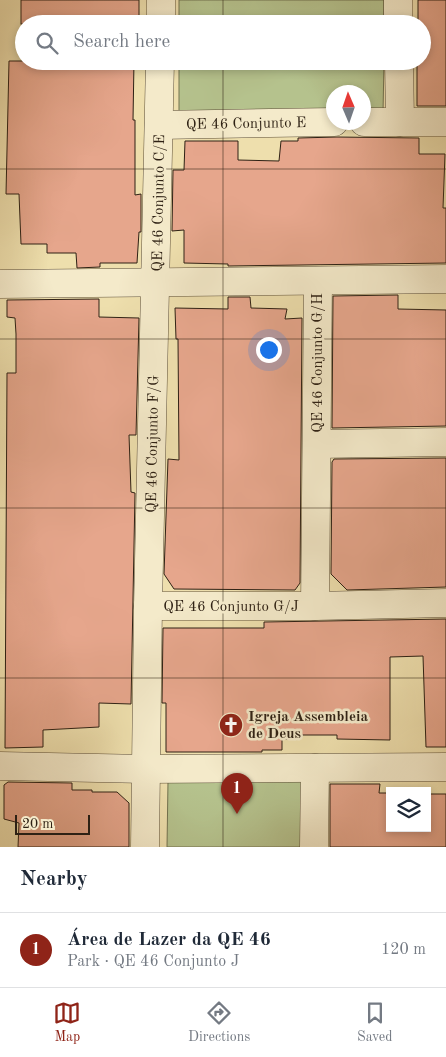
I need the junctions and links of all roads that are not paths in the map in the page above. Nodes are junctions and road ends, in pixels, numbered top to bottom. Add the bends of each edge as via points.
1 (161, 0) edge
2 (398, 0) edge
3 (161, 15) edge
4 (398, 15) edge
5 (160, 70) edge
6 (399, 70) edge
7 (326, 122) edge
8 (371, 122) edge
9 (400, 122) junction
10 (446, 122) edge
11 (159, 124) junction
12 (446, 280) edge
13 (318, 281) junction
14 (156, 282) junction
15 (0, 284) edge
16 (446, 442) edge
17 (317, 444) junction
18 (446, 603) edge
19 (148, 606) junction
20 (315, 606) junction
21 (0, 766) edge
22 (446, 767) edge
23 (146, 768) junction
24 (315, 768) junction
25 (145, 847) edge
26 (314, 847) edge

1 - 3 street
2 - 4 street
5 - 11 street, QE 46 Conjunto C/E
6 - 9 street
7 - 11 street, QE 46 Conjunto E
8 - 9 street
9 - 10 street
11 - 14 street, QE 46 Conjunto C/E
12 - 13 street
13 - 14 street
13 - 17 street, QE 46 Conjunto G/H
14 - 15 street
14 - 19 street, QE 46 Conjunto F/G
16 - 17 street
17 - 20 street, QE 46 Conjunto G/H
18 - 20 street, QE 46 Conjunto G/J
19 - 20 street, QE 46 Conjunto G/J
19 - 23 street, QE 46 Conjunto F/G
21 - 23 street
22 - 24 street
23 - 24 street
23 - 25 street, QE 46 Conjunto F/G
24 - 26 street

